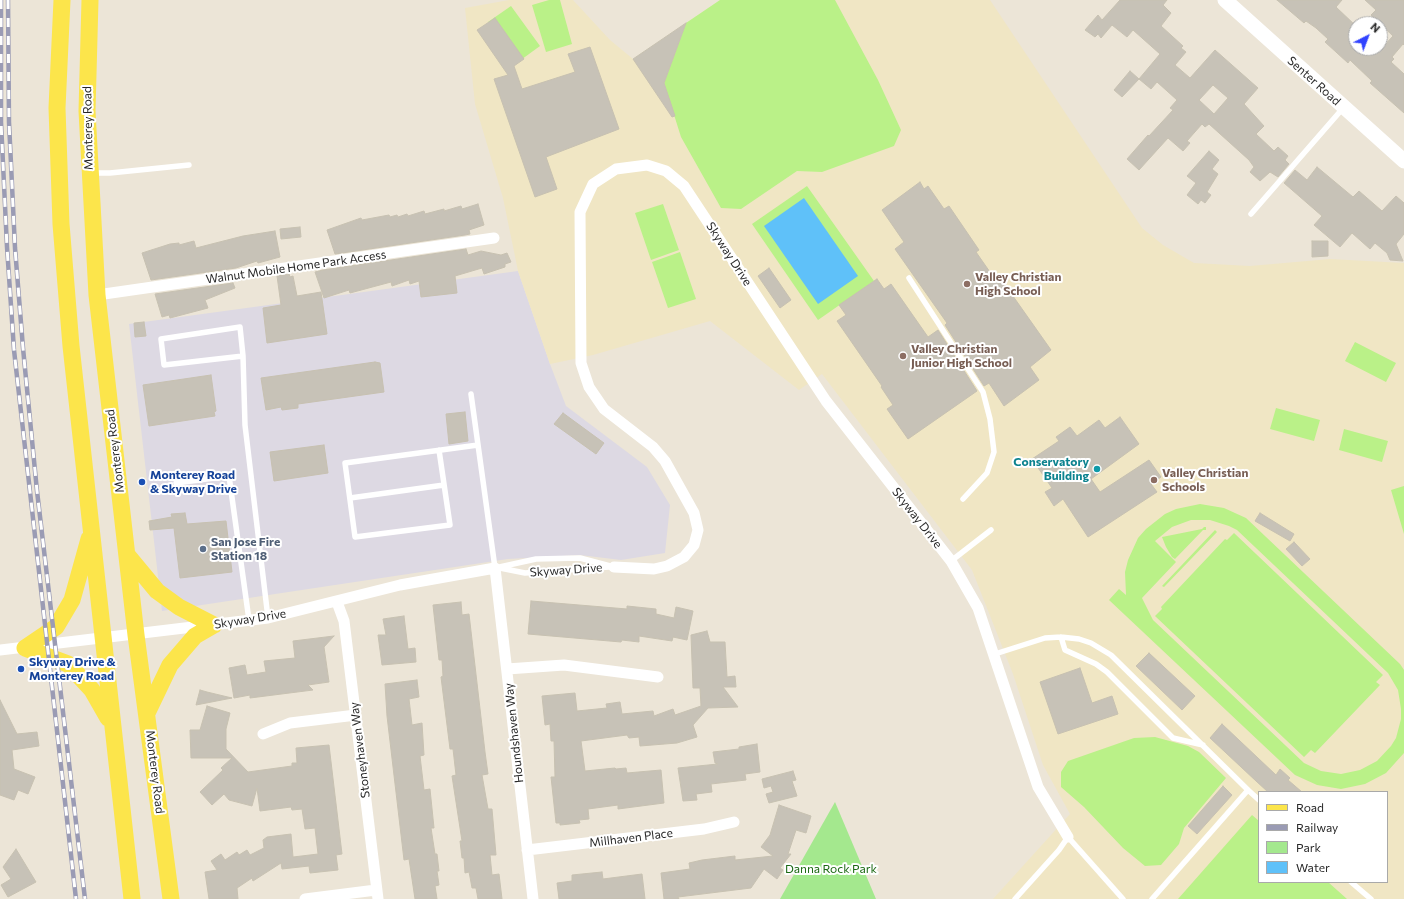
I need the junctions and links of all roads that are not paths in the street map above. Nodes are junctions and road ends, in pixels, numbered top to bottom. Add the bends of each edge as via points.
1 (62, 0) edge
2 (90, 0) edge
3 (1225, 0) edge
4 (1344, 108) junction
5 (1404, 161) edge
6 (189, 166) dead end
7 (89, 173) junction
8 (1250, 214) dead end
9 (494, 238) dead end
10 (909, 278) dead end
11 (97, 295) junction
12 (243, 356) junction
13 (471, 394) dead end
14 (478, 445) junction
15 (439, 450) junction
16 (176, 483) dead end
17 (444, 485) junction
18 (350, 498) junction
19 (964, 499) dead end
20 (91, 529) junction
21 (991, 530) dead end
22 (128, 556) junction
23 (951, 561) junction
24 (614, 567) junction
25 (496, 568) junction
26 (337, 602) junction
27 (268, 618) junction
28 (249, 620) junction
29 (214, 625) junction
30 (136, 634) junction
31 (1061, 637) junction
32 (104, 638) junction
33 (25, 648) junction
34 (0, 650) edge
35 (995, 654) junction
36 (507, 669) junction
37 (658, 677) dead end
38 (147, 713) junction
39 (356, 715) junction
40 (112, 724) junction
41 (263, 734) dead end
42 (1204, 746) junction
43 (1248, 790) junction
44 (1258, 799) edge
45 (734, 822) dead end
46 (1068, 837) junction
47 (527, 850) junction
48 (1352, 883) edge
49 (377, 895) edge
50 (132, 899) edge
51 (171, 899) edge
52 (306, 899) edge
53 (533, 899) edge
54 (1015, 899) edge
55 (1123, 899) edge
56 (1152, 899) edge
57 (1371, 899) edge

1 - 20 main road via 57,108 61,224
2 - 7 main road, Monterey Road via 87,56
3 - 4 main road, Senter Road
4 - 5 main road, Senter Road
4 - 8 lane
6 - 7 lane
7 - 11 main road, Monterey Road
9 - 11 street, Walnut Mobile Home Park Access
10 - 19 lane via 983,392 990,419 994,452 987,473
11 - 22 main road, Monterey Road
12 - 12 lane via 240,327 162,339 164,365
12 - 27 lane via 245,425
13 - 14 lane
14 - 15 lane
14 - 25 lane
15 - 17 lane
15 - 18 lane via 345,463
16 - 28 lane via 229,476
17 - 18 lane
17 - 18 lane via 450,525 355,538
20 - 32 main road
20 - 33 main road via 72,600 56,626
21 - 23 lane
22 - 29 main road via 157,591 179,607
22 - 30 main road, Monterey Road
23 - 24 street, Skyway Drive via 826,401 684,186 666,171 647,165 616,168 593,184 580,212 581,363 589,387 604,409 653,447 665,460 694,513 698,530 694,545 684,557 667,566 654,569
23 - 35 street, Skyway Drive via 978,608
24 - 25 lane, Skyway Drive via 526,573
24 - 25 lane, Skyway Drive via 580,558 536,559
25 - 26 street, Skyway Drive via 400,585
25 - 36 street, Houndshaven Way
26 - 27 street, Skyway Drive
26 - 39 street, Stoneyhaven Way via 344,621
27 - 28 street, Skyway Drive
28 - 29 street, Skyway Drive
29 - 30 street, Skyway Drive
29 - 38 main road via 195,636 170,665
30 - 32 street, Skyway Drive
30 - 38 main road, Monterey Road
31 - 35 lane via 1045,638
31 - 42 lane via 1085,641 1111,655
31 - 42 lane via 1065,650 1107,672 1173,738
32 - 33 street, Skyway Drive
32 - 40 main road
33 - 34 street, Skyway Drive
33 - 40 main road via 68,664 92,690
35 - 46 street, Skyway Drive via 1038,787
36 - 37 street via 564,665
36 - 47 street, Houndshaven Way
38 - 51 main road, Monterey Road
39 - 41 street via 290,723
39 - 49 street, Stoneyhaven Way
40 - 50 main road
42 - 43 lane
43 - 44 lane
43 - 56 lane
45 - 47 street, Millhaven Place via 704,829
46 - 54 lane
46 - 55 lane
47 - 53 street, Houndshaven Way
48 - 57 lane
49 - 52 street

